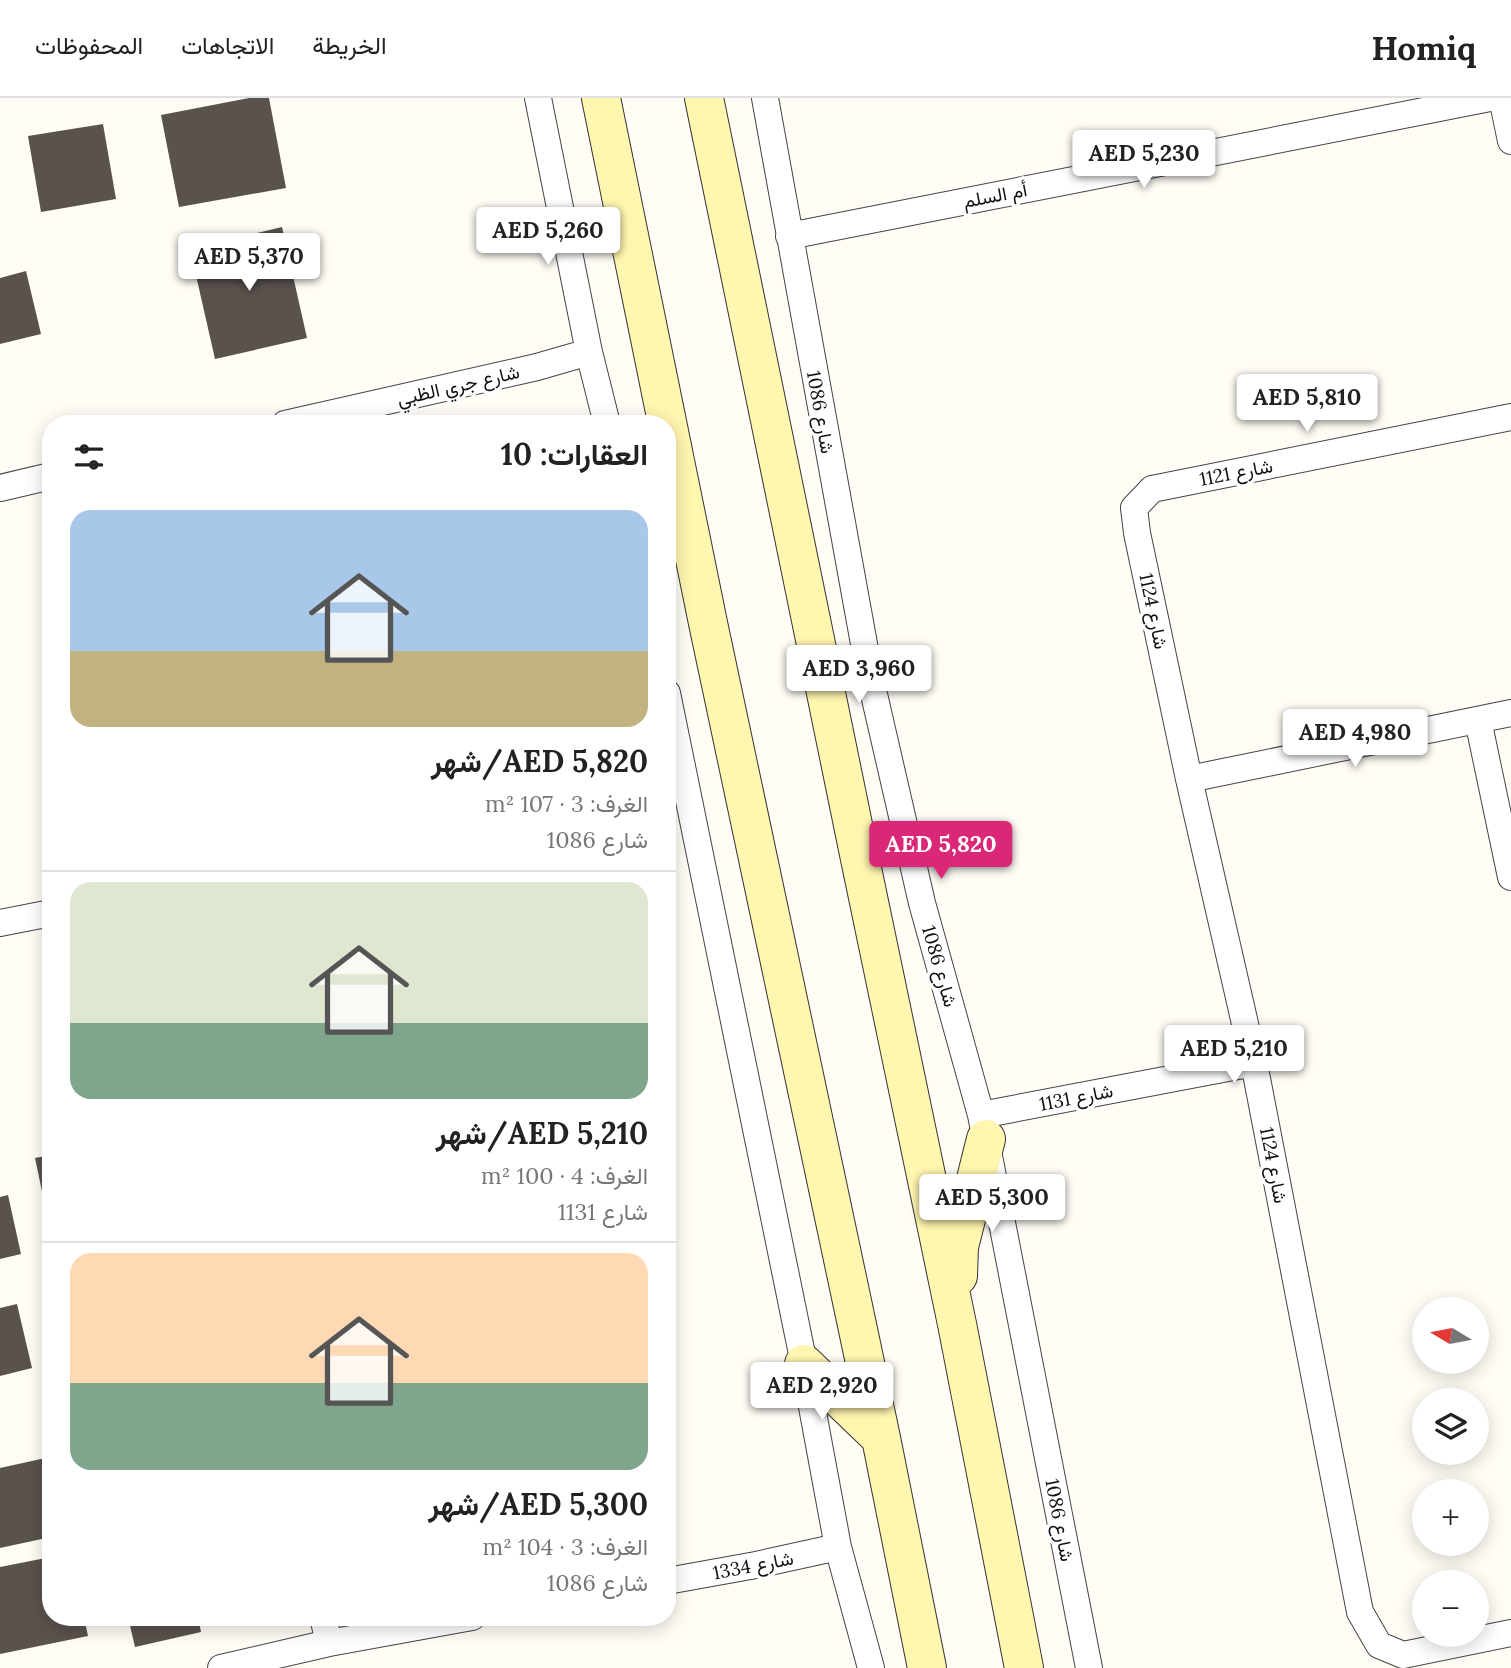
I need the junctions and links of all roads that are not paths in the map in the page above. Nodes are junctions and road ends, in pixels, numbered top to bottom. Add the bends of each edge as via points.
1 (538, 98) edge
2 (601, 98) edge
3 (704, 98) edge
4 (765, 98) edge
5 (1490, 98) edge
6 (1502, 98) edge
7 (1511, 141) edge
8 (789, 236) junction
9 (589, 352) junction
10 (325, 415) edge
11 (605, 415) edge
12 (666, 415) edge
13 (1511, 417) edge
14 (676, 466) edge
15 (42, 478) edge
16 (0, 488) edge
17 (1135, 508) joint
18 (676, 571) edge
19 (708, 623) junction
20 (1511, 713) edge
21 (1478, 719) junction
22 (676, 737) edge
23 (1189, 779) junction
24 (1511, 877) edge
25 (42, 914) edge
26 (0, 923) edge
27 (1254, 1063) junction
28 (984, 1127) junction
29 (957, 1324) junction
30 (804, 1363) junction
31 (881, 1438) junction
32 (838, 1547) junction
33 (676, 1579) edge
34 (325, 1626) edge
35 (422, 1626) edge
36 (1511, 1633) edge
37 (328, 1643) junction
38 (221, 1668) edge
39 (871, 1668) edge
40 (927, 1668) edge
41 (1024, 1668) edge
42 (1089, 1668) edge

1 - 9 street
2 - 12 street
3 - 29 street
4 - 8 street, شارع 1086
5 - 8 street, أم السلم
6 - 7 street
8 - 28 street, شارع 1086 via 870,677 922,902
9 - 10 street, شارع جري الظبي
9 - 11 street
13 - 17 street, شارع 1121 via 1152,489
14 - 19 street
15 - 16 street
17 - 23 street, شارع 1124
18 - 19 street
19 - 31 street
20 - 21 street
21 - 23 street
21 - 24 street
22 - 30 street
23 - 27 street, شارع 1124
25 - 26 street
27 - 28 street, شارع 1131
27 - 36 street, شارع 1124 via 1360,1612 1379,1645 1403,1655
28 - 29 street via 959,1247
28 - 42 street, شارع 1086
29 - 41 street
30 - 31 street
30 - 32 street
31 - 40 street
32 - 33 street, شارع 1334
32 - 39 street
34 - 37 street
35 - 37 street
37 - 38 street

